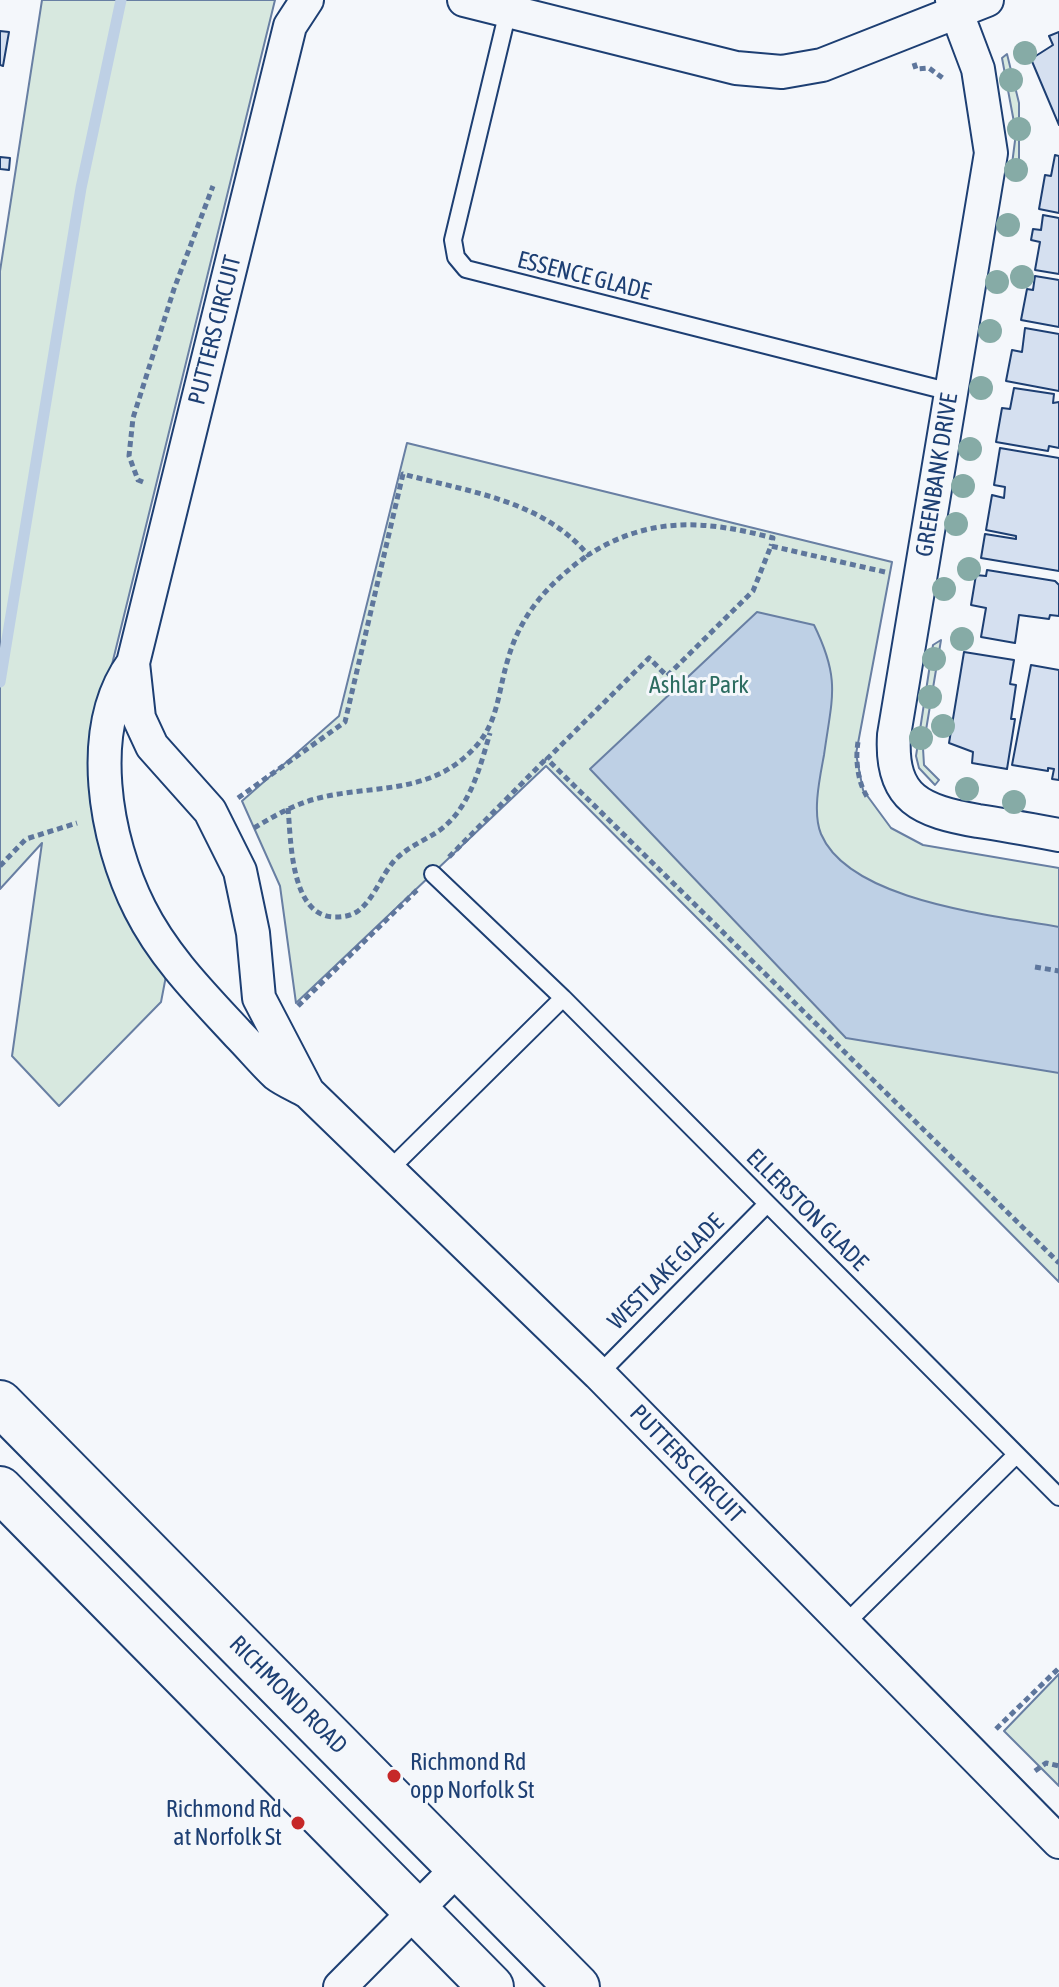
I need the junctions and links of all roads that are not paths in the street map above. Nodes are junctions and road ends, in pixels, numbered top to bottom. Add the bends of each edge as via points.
1 (307, 0) edge
2 (464, 0) edge
3 (987, 0) edge
4 (955, 6) edge
5 (508, 11) junction
6 (951, 392) junction
7 (133, 663) junction
8 (1059, 835) edge
9 (433, 874) dead end
10 (563, 998) junction
11 (308, 1092) junction
12 (390, 1169) junction
13 (767, 1204) junction
14 (599, 1374) junction
15 (2, 1410) edge
16 (1016, 1455) junction
17 (0, 1489) edge
18 (1059, 1497) edge
19 (844, 1625) junction
20 (1059, 1842) edge
21 (458, 1868) junction
22 (415, 1910) junction
23 (340, 1987) edge
24 (491, 1987) edge
25 (577, 1987) edge

1 - 7 street, PUTTERS CIRCUIT via 290,26
2 - 5 street
3 - 4 street
4 - 5 street via 902,35 792,71 759,70
4 - 6 street, GREENBANK DRIVE via 978,69 991,153
5 - 6 lane, ESSENCE GLADE via 453,240 456,257 466,269
6 - 8 street, GREENBANK DRIVE via 894,735 895,768 909,796 938,814
7 - 11 street, PUTTERS CIRCUIT via 139,718 152,746 210,811 240,871 259,998
7 - 11 street, PUTTERS CIRCUIT via 118,685 109,714 106,756 112,821 129,886 187,979 277,1075
9 - 10 lane, ELLERSTON GLADE
10 - 12 lane
10 - 13 lane, ELLERSTON GLADE
11 - 12 street, PUTTERS CIRCUIT
12 - 14 street, PUTTERS CIRCUIT
13 - 14 lane, WESTLAKE GLADE
13 - 16 lane, ELLERSTON GLADE
14 - 19 street, PUTTERS CIRCUIT
15 - 21 main road, RICHMOND ROAD
16 - 18 lane, ELLERSTON GLADE
16 - 19 lane
17 - 22 main road
19 - 20 street, PUTTERS CIRCUIT
21 - 22 street
21 - 25 main road, RICHMOND ROAD
22 - 23 street
22 - 24 main road

